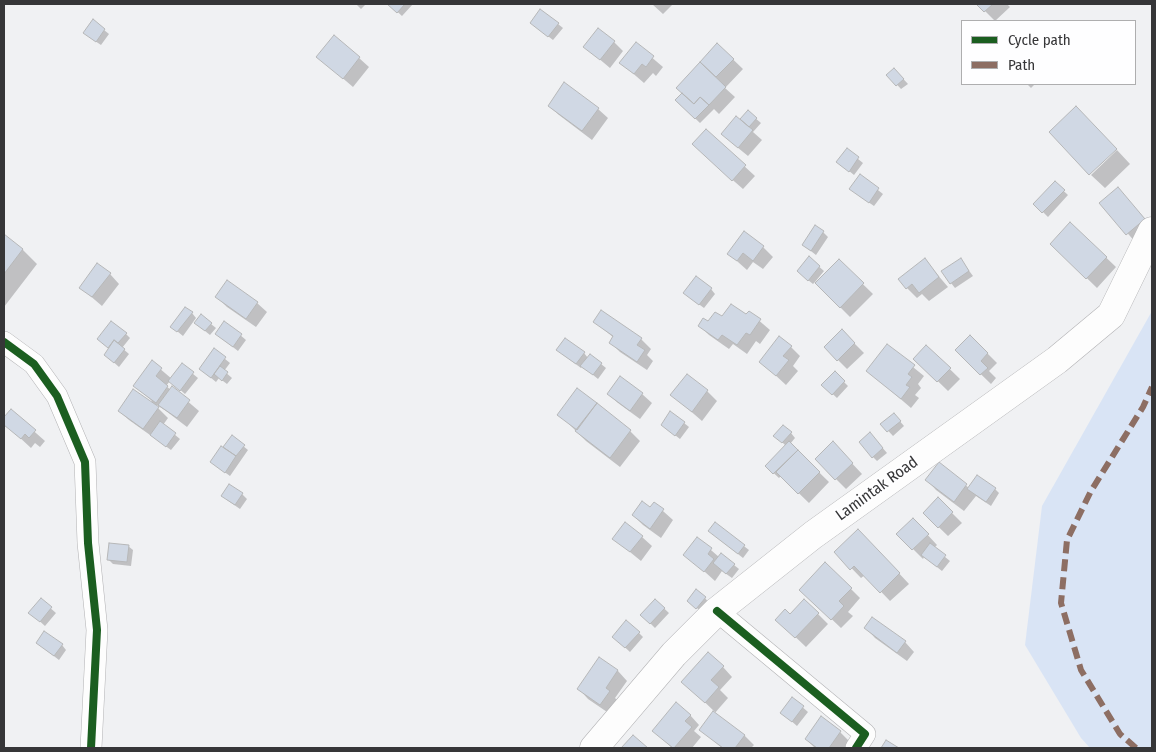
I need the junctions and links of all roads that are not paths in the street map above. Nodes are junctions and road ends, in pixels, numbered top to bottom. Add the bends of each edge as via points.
1 (1152, 230) edge
2 (4, 342) edge
3 (717, 611) junction
4 (91, 748) edge
5 (594, 748) edge
6 (856, 748) edge

1 - 3 main road, Lamintak Road via 1111,315 1057,360 813,534
2 - 4 street via 34,364 58,396 85,462 88,543 97,630
3 - 5 main road, Lamintak Road via 674,654
3 - 6 street via 865,734

